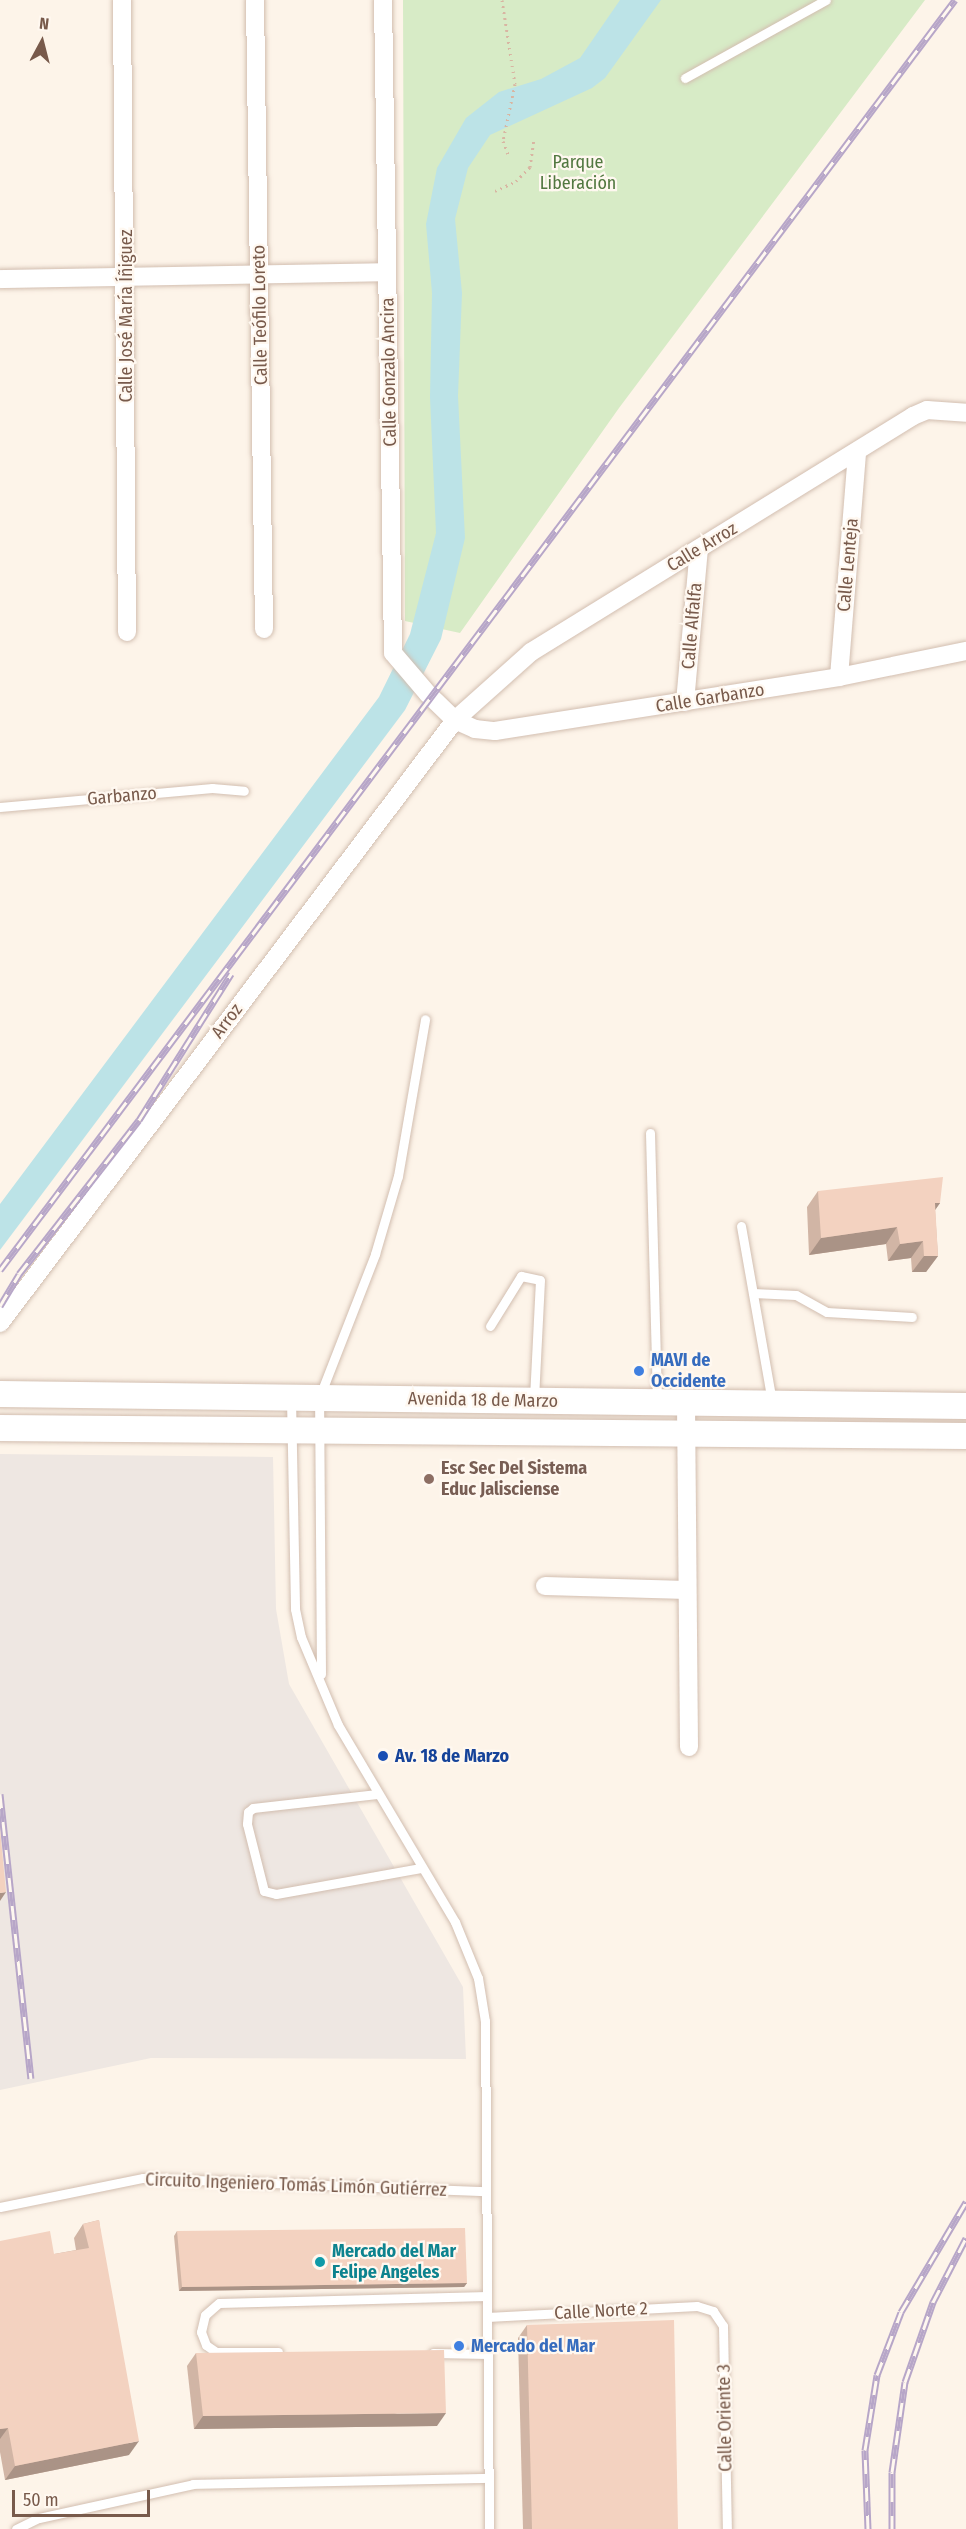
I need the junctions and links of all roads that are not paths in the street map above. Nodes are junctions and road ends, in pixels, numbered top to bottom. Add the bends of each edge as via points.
1 (122, 0) edge
2 (255, 0) edge
3 (383, 0) edge
4 (826, 0) edge
5 (686, 78) dead end
6 (387, 272) junction
7 (259, 274) junction
8 (126, 277) junction
9 (0, 279) edge
10 (966, 413) edge
11 (857, 453) junction
12 (699, 549) junction
13 (264, 629) dead end
14 (128, 632) dead end
15 (966, 651) edge
16 (839, 677) junction
17 (684, 702) junction
18 (455, 720) junction
19 (244, 791) dead end
20 (0, 807) edge
21 (425, 1019) dead end
22 (650, 1133) dead end
23 (741, 1226) dead end
24 (753, 1293) junction
25 (912, 1317) dead end
26 (0, 1323) edge
27 (490, 1326) dead end
28 (0, 1394) edge
29 (291, 1397) junction
30 (320, 1398) junction
31 (534, 1401) junction
32 (657, 1402) junction
33 (686, 1402) junction
34 (772, 1403) junction
35 (966, 1406) edge
36 (0, 1428) edge
37 (292, 1431) junction
38 (320, 1431) junction
39 (686, 1434) junction
40 (966, 1436) edge
41 (545, 1586) dead end
42 (687, 1590) junction
43 (321, 1680) junction
44 (689, 1747) dead end
45 (377, 1794) junction
46 (421, 1868) junction
47 (486, 2191) junction
48 (0, 2207) edge
49 (487, 2296) junction
50 (713, 2311) joint
51 (487, 2317) junction
52 (287, 2352) edge
53 (417, 2353) edge
54 (488, 2354) junction
55 (489, 2478) junction
56 (16, 2529) edge
57 (489, 2529) edge
58 (727, 2529) edge

1 - 8 street, Calle José María Íñiguez
2 - 7 street, Calle Teófilo Loreto
3 - 6 street, Calle Gonzalo Ancira
4 - 5 lane
6 - 7 street
6 - 18 street, Calle Gonzalo Ancira via 393,653
7 - 8 street
7 - 13 street, Calle Teófilo Loreto
8 - 9 street
8 - 14 street, Calle José María Íñiguez
10 - 11 street, Calle Arroz via 927,410
11 - 12 street, Calle Arroz
11 - 16 street, Calle Lenteja
12 - 17 street, Calle Alfalfa
12 - 18 street, Calle Arroz via 531,652
15 - 16 street, Calle Garbanzo
16 - 17 street, Calle Garbanzo
17 - 18 street, Calle Garbanzo via 495,731 475,729
18 - 26 street, Arroz
19 - 20 lane, Garbanzo via 212,788
21 - 30 lane via 398,1176 375,1254
22 - 32 lane
23 - 24 lane
24 - 25 lane via 796,1295 827,1312
24 - 34 lane
27 - 31 lane via 522,1276 540,1281
28 - 29 street, Avenida 18 de Marzo
29 - 30 street, Avenida 18 de Marzo
29 - 37 lane
30 - 31 street, Avenida 18 de Marzo
30 - 38 lane
31 - 32 street, Avenida 18 de Marzo
32 - 33 street, Avenida 18 de Marzo
33 - 34 street, Avenida 18 de Marzo
33 - 39 street
34 - 35 street, Avenida 18 de Marzo
36 - 37 street, Avenida 18 de Marzo
37 - 38 street, Avenida 18 de Marzo
37 - 43 lane via 295,1609 301,1637
38 - 39 street, Avenida 18 de Marzo
38 - 43 lane
39 - 40 street, Avenida 18 de Marzo
39 - 42 street
41 - 42 street
42 - 44 street
43 - 45 lane via 338,1725
45 - 46 lane
45 - 46 lane via 260,1805 248,1812 258,1881 264,1892 276,1894
46 - 47 lane via 455,1922 478,1978 485,2021
47 - 48 lane, Circuito Ingeniero Tomás Limón Gutiérrez via 143,2178
47 - 49 lane
49 - 51 lane
49 - 52 lane via 219,2303 205,2315 201,2332 206,2345 216,2352
50 - 51 lane, Calle Norte 2 via 697,2306
50 - 58 lane, Calle Oriente 3 via 723,2326
51 - 54 lane
53 - 54 lane
54 - 55 lane
55 - 56 lane via 193,2484 39,2518
55 - 57 lane

